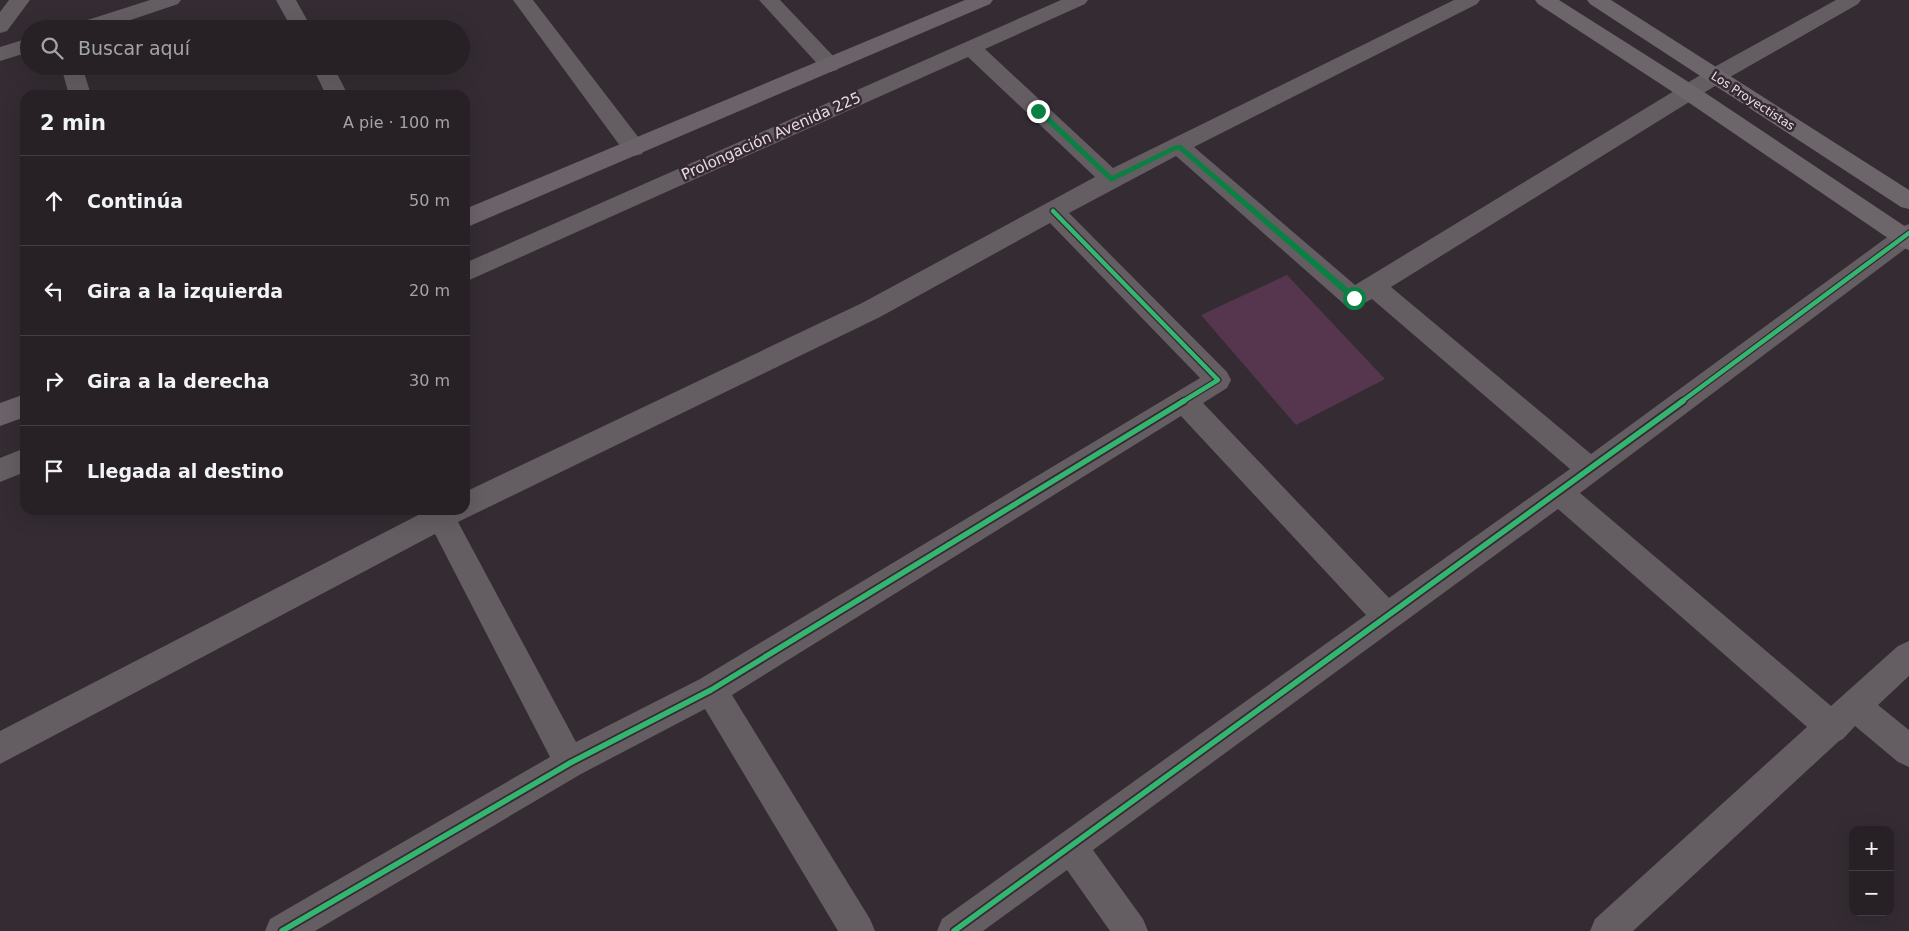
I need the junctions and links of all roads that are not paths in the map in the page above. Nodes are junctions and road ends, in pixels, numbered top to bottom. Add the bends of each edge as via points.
1 (20, 0) edge
2 (172, 0) edge
3 (286, 0) edge
4 (523, 0) edge
5 (769, 0) edge
6 (983, 0) edge
7 (1078, 0) edge
8 (1470, 0) edge
9 (1545, 0) edge
10 (1597, 0) edge
11 (1851, 0) edge
12 (110, 20) edge
13 (297, 20) edge
14 (0, 26) edge
15 (970, 47) junction
16 (20, 48) edge
17 (0, 54) edge
18 (830, 65) junction
19 (74, 75) edge
20 (327, 75) edge
21 (1715, 76) junction
22 (78, 90) edge
23 (335, 90) edge
24 (1690, 93) junction
25 (1178, 146) junction
26 (634, 148) junction
27 (1111, 179) junction
28 (1909, 201) edge
29 (1053, 211) junction
30 (470, 217) edge
31 (1907, 237) edge
32 (470, 271) edge
33 (1374, 286) junction
34 (1184, 401) junction
35 (20, 407) edge
36 (0, 415) edge
37 (20, 462) edge
38 (0, 470) edge
39 (1590, 470) junction
40 (1559, 492) junction
41 (470, 500) edge
42 (440, 515) edge
43 (451, 515) edge
44 (1387, 617) junction
45 (1909, 656) edge
46 (711, 690) junction
47 (1856, 706) junction
48 (1832, 728) junction
49 (1907, 746) edge
50 (0, 748) edge
51 (570, 762) junction
52 (1070, 846) junction
53 (282, 931) edge
54 (858, 931) edge
55 (954, 931) edge
56 (1131, 931) edge
57 (1607, 931) edge

1 - 14 street
2 - 12 street
3 - 13 street
4 - 26 street
5 - 18 street
6 - 18 main road
7 - 15 street, Prolongación Avenida 225
8 - 25 street
9 - 24 street
10 - 21 street, Los Proyectistas
11 - 21 street
15 - 27 street
15 - 32 street, Prolongación Avenida 225
16 - 17 street
18 - 26 main road
19 - 22 street
20 - 23 street
21 - 24 street
21 - 28 street, Los Proyectistas
24 - 31 street
24 - 33 street
25 - 27 street
25 - 33 street via 1354,298
26 - 30 main road
27 - 29 street
29 - 34 street via 1218,380
29 - 41 street via 871,310
31 - 39 street
33 - 39 street
34 - 44 street
34 - 46 street
35 - 36 main road
37 - 38 street
39 - 40 street
40 - 44 street
40 - 48 street
42 - 50 street
43 - 51 street
44 - 52 street
45 - 47 street
46 - 51 street
46 - 54 street
47 - 48 street
47 - 49 street
48 - 57 street
51 - 53 street
52 - 55 street
52 - 56 street

